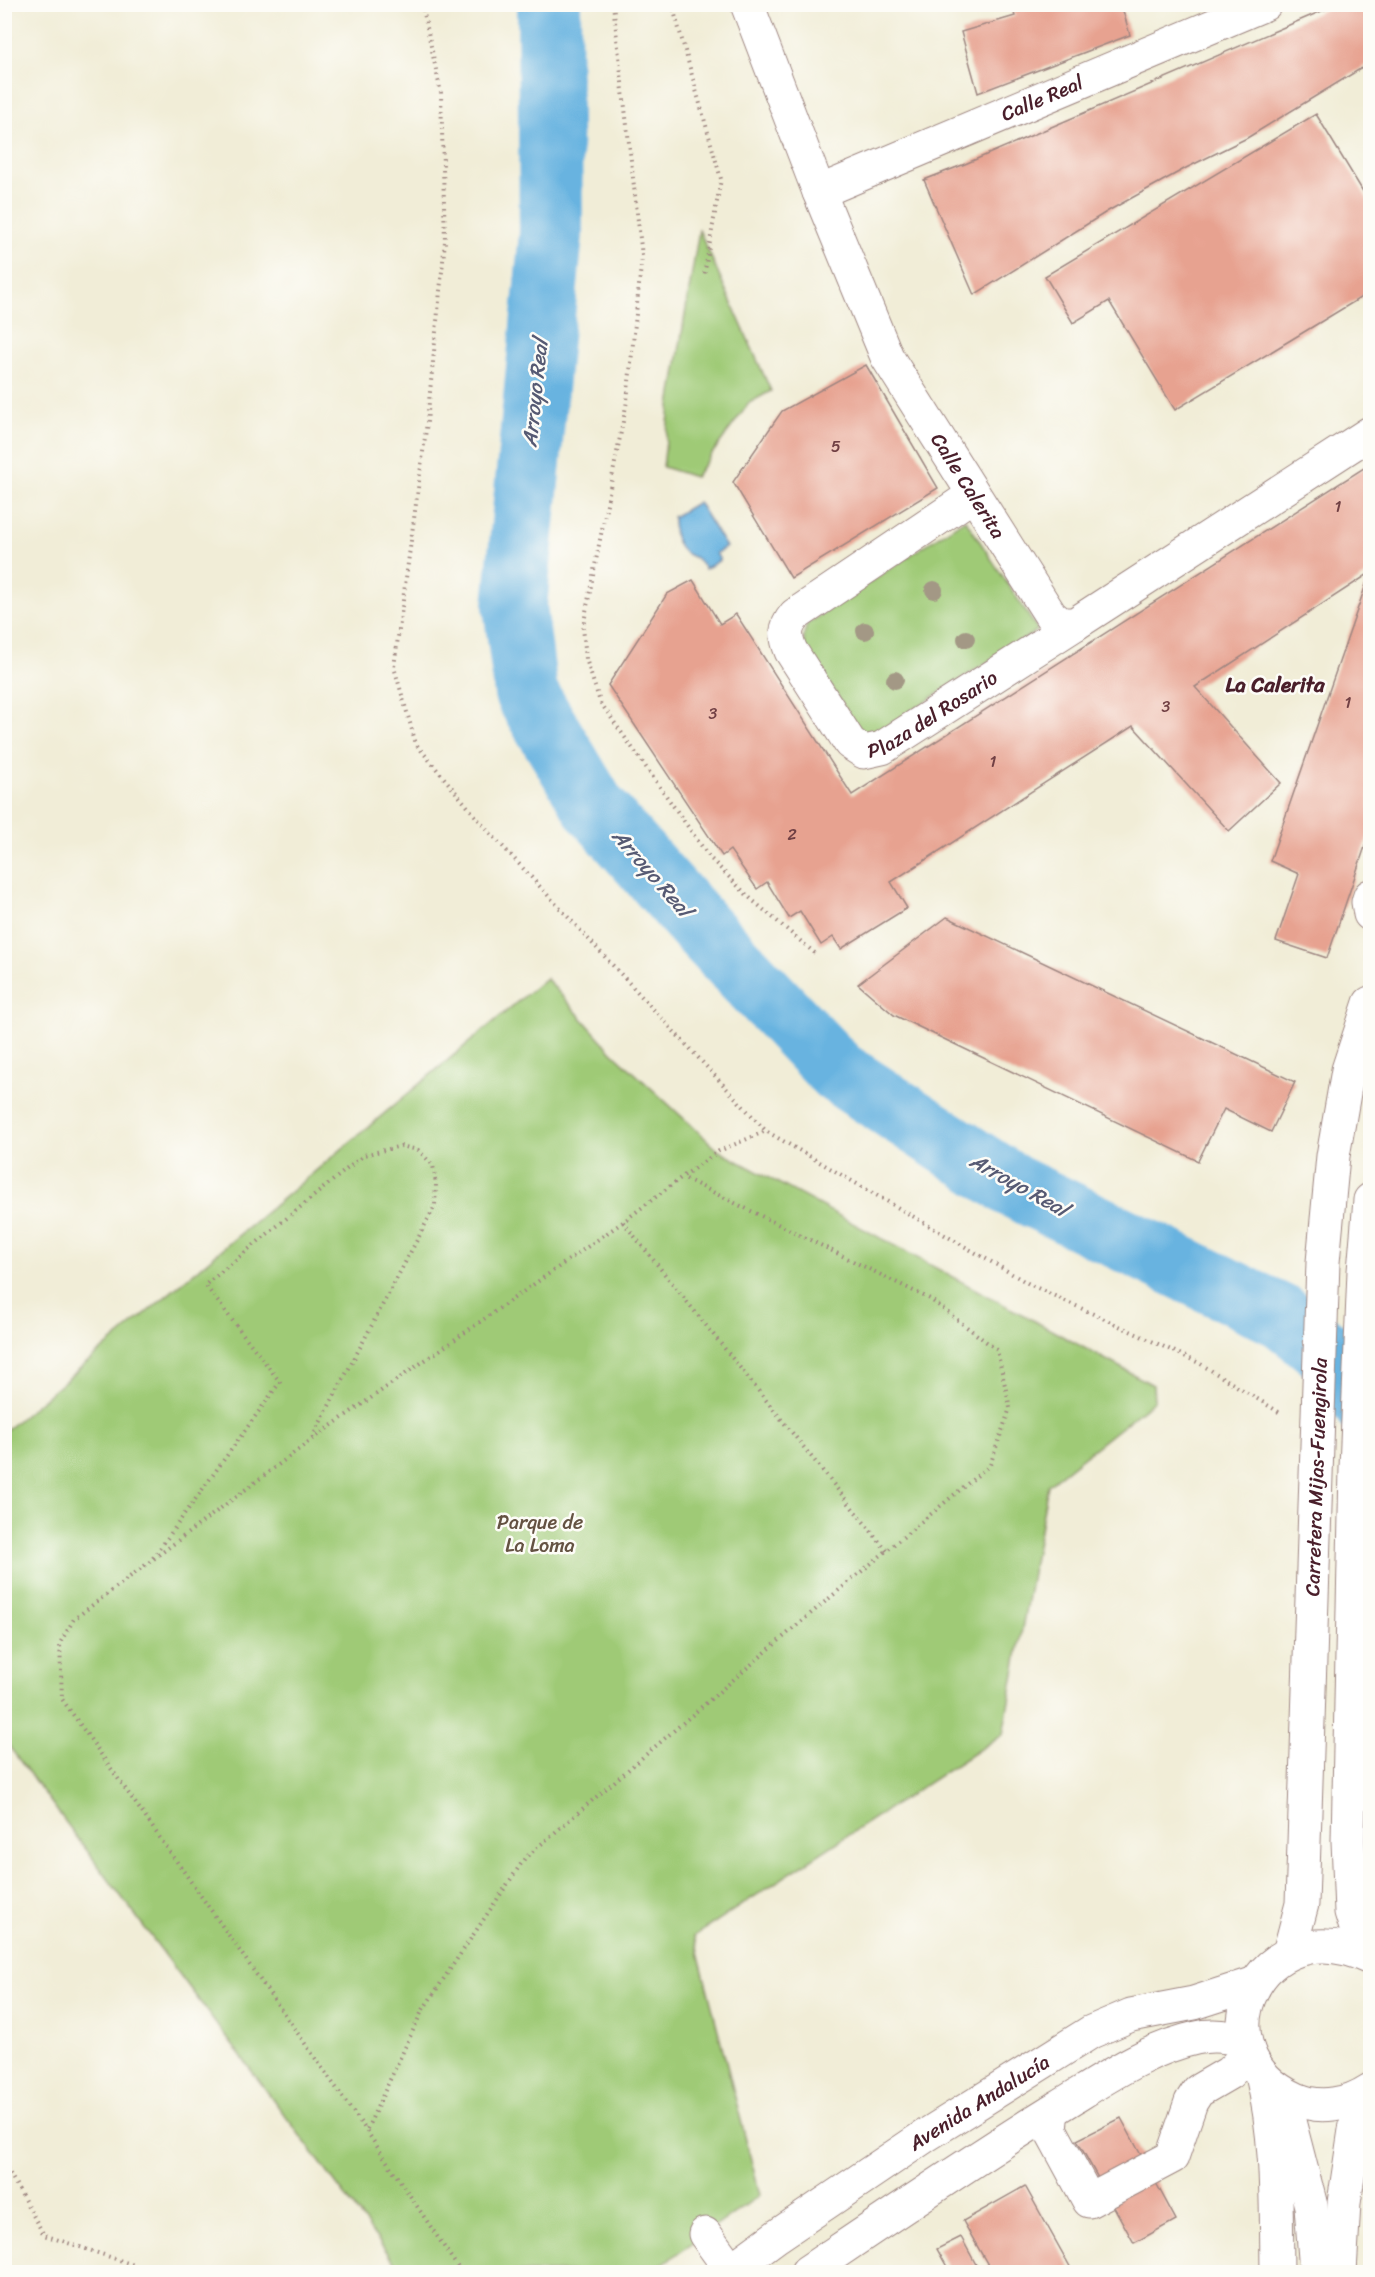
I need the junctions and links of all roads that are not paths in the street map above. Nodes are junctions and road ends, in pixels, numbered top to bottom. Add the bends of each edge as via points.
1 (747, 4) edge
2 (1265, 4) edge
3 (819, 192) junction
4 (1371, 433) edge
5 (973, 495) junction
6 (1075, 624) junction
7 (1371, 896) edge
8 (1371, 914) edge
9 (1371, 1003) edge
10 (1371, 1200) edge
11 (1289, 1953) junction
12 (1371, 1957) edge
13 (1256, 1983) junction
14 (1259, 2064) junction
15 (1365, 2094) edge
16 (1052, 2111) junction
17 (705, 2234) dead end
18 (730, 2271) edge
19 (807, 2272) edge
20 (1278, 2272) edge
21 (1316, 2272) edge
22 (1340, 2272) edge

1 - 3 street, Calle Calerita
2 - 3 street, Calle Real
3 - 5 street, Calle Calerita via 887,357
4 - 6 street
5 - 6 street, Calle Calerita via 1051,616 1060,624
5 - 6 street, Plaza del Rosario via 789,622 786,640 791,651 850,743 864,752 882,748
7 - 8 street
9 - 11 street, Carretera Mijas-Fuengirola via 1348,1070 1333,1156 1323,1262 1302,1904
10 - 12 street via 1356,1468 1350,1896 1358,1934
11 - 12 street via 1326,1945
11 - 13 street via 1270,1966
13 - 14 street via 1245,2010
13 - 18 street, Avenida Andalucía via 1194,2002 1131,2015 1091,2032 925,2136
14 - 15 street via 1302,2102 1344,2103
14 - 16 street via 1221,2036 1196,2038 1152,2053
14 - 16 street via 1239,2064 1198,2091 1172,2157 1089,2201 1050,2129
14 - 20 street via 1273,2140
14 - 21 street via 1291,2124 1311,2206
15 - 22 street via 1346,2192
16 - 19 street
17 - 18 street

